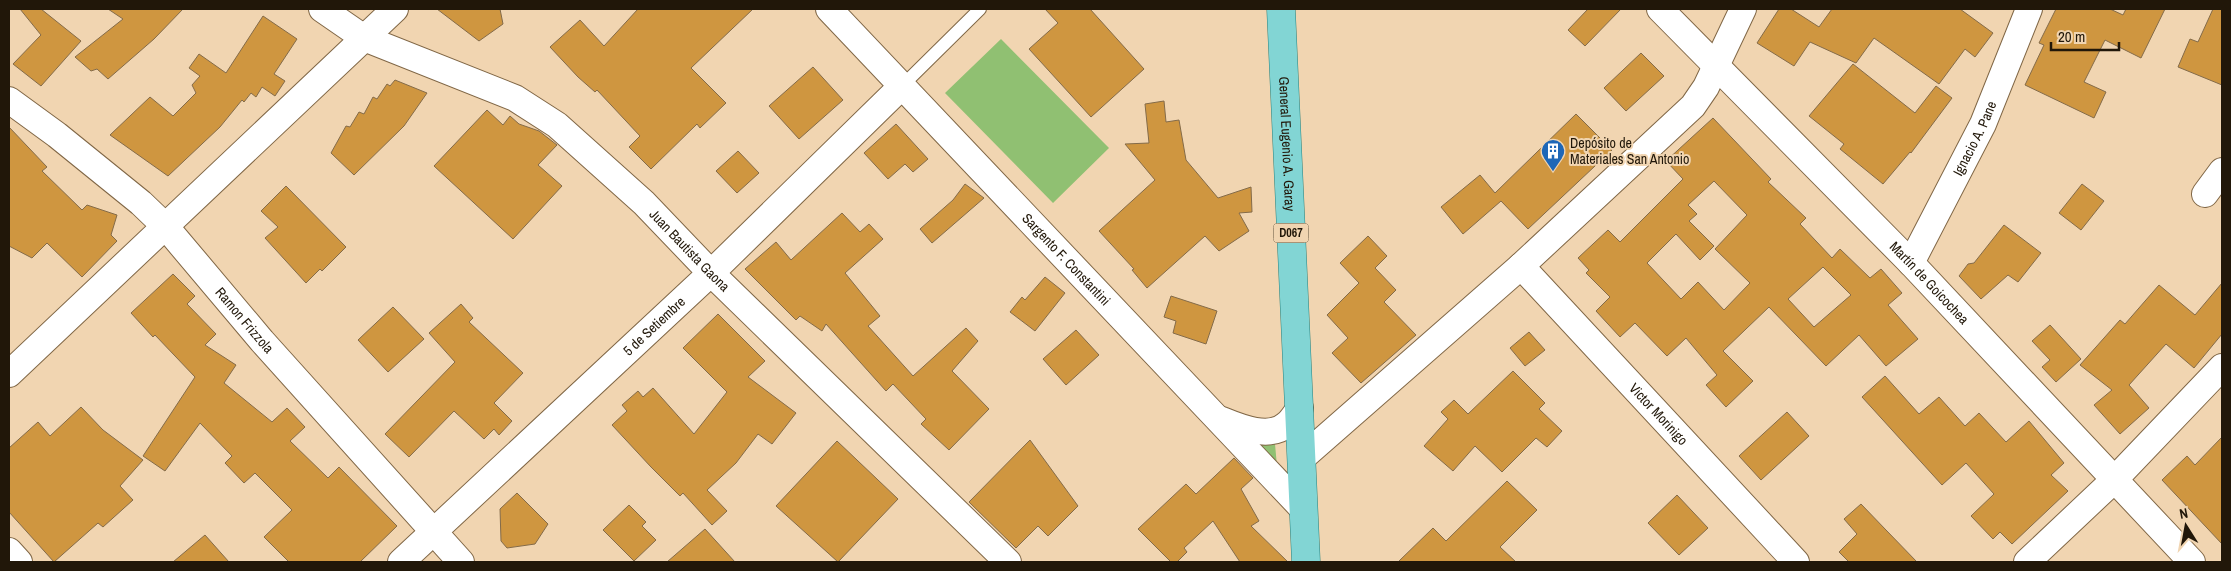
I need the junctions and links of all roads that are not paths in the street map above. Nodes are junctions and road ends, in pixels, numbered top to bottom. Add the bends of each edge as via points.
1 (322, 9) edge
2 (395, 9) edge
3 (829, 9) edge
4 (980, 9) edge
5 (1281, 9) edge
6 (1660, 9) edge
7 (1743, 9) edge
8 (2029, 9) edge
9 (364, 38) junction
10 (1715, 66) junction
11 (902, 86) junction
12 (9, 100) edge
13 (2222, 171) edge
14 (2205, 194) dead end
15 (166, 227) junction
16 (1910, 263) junction
17 (1521, 266) junction
18 (711, 273) junction
19 (2222, 367) edge
20 (9, 374) edge
21 (1300, 408) junction
22 (1218, 418) junction
23 (1302, 458) junction
24 (2114, 480) junction
25 (1304, 510) junction
26 (434, 531) junction
27 (9, 551) edge
28 (19, 562) edge
29 (402, 562) edge
30 (461, 562) edge
31 (1008, 562) edge
32 (1306, 562) edge
33 (1796, 562) edge
34 (2027, 562) edge
35 (2192, 562) edge

1 - 9 street, Juan Bautista Gaona
2 - 9 street
3 - 11 street, Sargento F. Constantini
4 - 11 lane
5 - 21 main road, General Eugenio A. Garay / D067
6 - 10 street, Martín de Goicochea
7 - 10 street
8 - 16 street, Ignacio A. Pane via 1983,124
9 - 15 street
9 - 18 street, Juan Bautista Gaona via 537,110 644,202
10 - 16 street, Martín de Goicochea
10 - 17 street via 1693,106
11 - 18 street, 5 de Setiembre
11 - 22 street, Sargento F. Constantini
12 - 15 street, Ramon Frizzola via 57,135
13 - 14 street
15 - 20 street
15 - 26 street, Ramon Frizzola via 311,396
16 - 24 street, Martín de Goicochea
17 - 23 street
17 - 33 street, Victor Morinigo
18 - 26 street, 5 de Setiembre
18 - 31 street, Juan Bautista Gaona
19 - 24 street
21 - 22 street via 1286,426 1276,430 1240,427
21 - 23 main road, General Eugenio A. Garay / D067
22 - 25 street, Sargento F. Constantini
23 - 25 main road, D067
24 - 34 street
24 - 35 street, Martín de Goicochea
25 - 32 main road, D067
26 - 29 street, 5 de Setiembre
26 - 30 street, Ramon Frizzola
27 - 28 street

